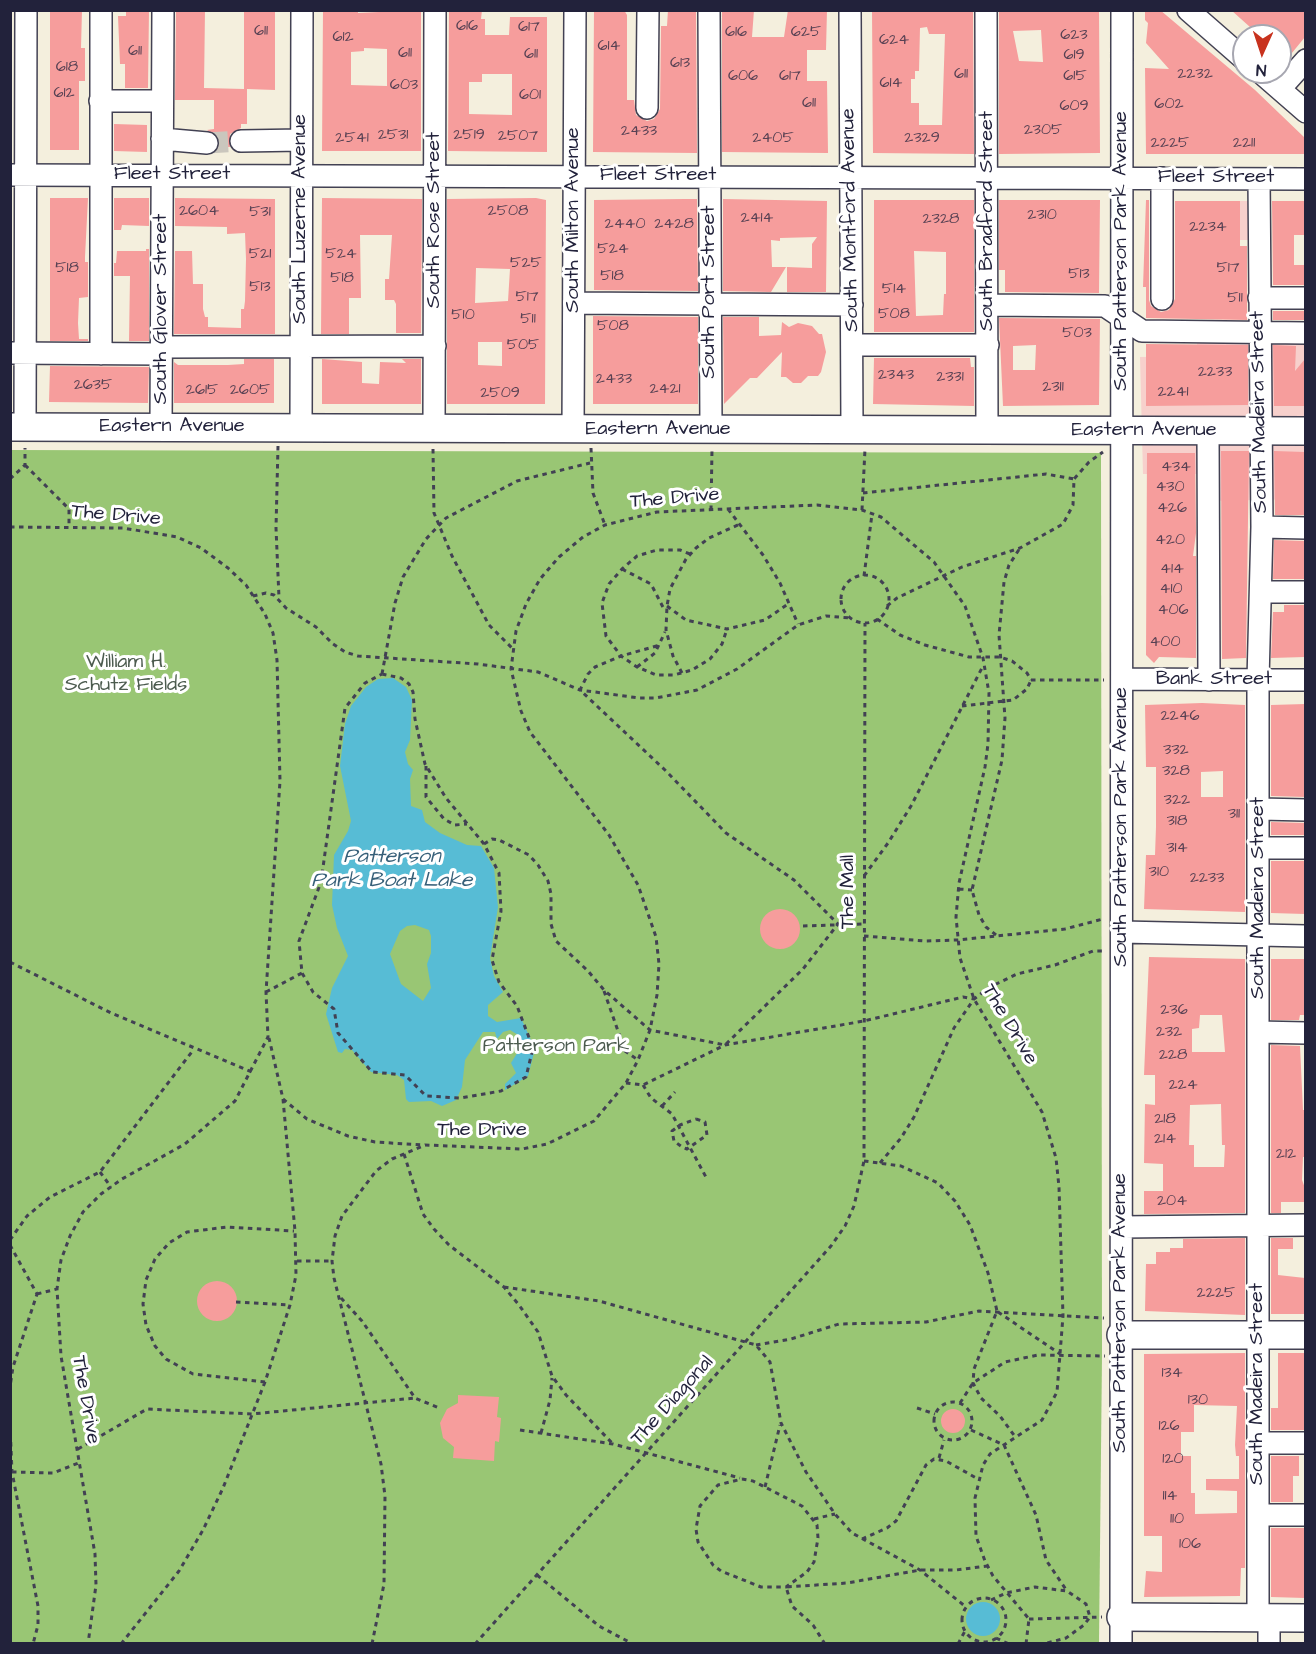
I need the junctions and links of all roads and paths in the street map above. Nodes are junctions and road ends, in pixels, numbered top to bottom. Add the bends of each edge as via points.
1 (26, 10) edge
2 (101, 10) edge
3 (163, 10) edge
4 (302, 10) edge
5 (435, 10) edge
6 (575, 10) edge
7 (648, 10) edge
8 (709, 10) edge
9 (850, 10) edge
10 (986, 10) edge
11 (1122, 10) edge
12 (1188, 10) edge
13 (1232, 48) edge
14 (1305, 60) edge
15 (1274, 84) edge
16 (1280, 89) junction
17 (100, 101) junction
18 (162, 101) junction
19 (647, 108) dead end
20 (1305, 112) edge
21 (162, 139) junction
22 (301, 140) junction
23 (258, 174) junction
24 (301, 174) junction
25 (18, 175) edge
26 (100, 175) junction
27 (163, 175) junction
28 (191, 175) junction
29 (435, 176) junction
30 (574, 176) junction
31 (710, 176) junction
32 (850, 176) junction
33 (988, 177) junction
34 (1122, 178) junction
35 (1162, 178) junction
36 (1259, 178) junction
37 (1305, 178) edge
38 (1259, 298) junction
39 (1305, 298) edge
40 (1162, 299) dead end
41 (574, 303) junction
42 (710, 304) junction
43 (852, 305) junction
44 (987, 305) junction
45 (1122, 319) junction
46 (1259, 333) junction
47 (1305, 333) edge
48 (852, 345) junction
49 (988, 345) junction
50 (301, 346) junction
51 (435, 346) junction
52 (163, 351) junction
53 (18, 353) edge
54 (101, 354) junction
55 (161, 428) junction
56 (301, 428) junction
57 (573, 429) junction
58 (852, 430) junction
59 (987, 431) junction
60 (1208, 431) junction
61 (1261, 431) junction
62 (1305, 431) edge
63 (1123, 432) junction
64 (20, 433) edge
65 (433, 438) junction
66 (712, 439) junction
67 (591, 451) dead end
68 (278, 452) dead end
69 (1099, 453) dead end
70 (864, 455) dead end
71 (590, 463) junction
72 (25, 465) junction
73 (10, 479) edge
74 (1074, 479) junction
75 (863, 493) junction
76 (728, 509) junction
77 (711, 510) junction
78 (862, 510) junction
79 (872, 514) junction
80 (740, 524) junction
81 (439, 525) junction
82 (605, 525) junction
83 (69, 526) junction
84 (10, 527) edge
85 (1262, 527) junction
86 (1305, 528) edge
87 (1020, 548) junction
88 (690, 555) junction
89 (622, 569) junction
90 (864, 576) junction
91 (945, 576) junction
92 (1261, 592) junction
93 (1305, 592) edge
94 (253, 596) junction
95 (279, 600) junction
96 (788, 604) junction
97 (667, 606) junction
98 (887, 606) junction
99 (850, 618) junction
100 (666, 619) junction
101 (877, 619) junction
102 (865, 623) junction
103 (798, 625) junction
104 (727, 629) junction
105 (666, 630) junction
106 (660, 645) junction
107 (513, 650) junction
108 (621, 656) junction
109 (1000, 657) junction
110 (384, 658) junction
111 (983, 658) junction
112 (984, 664) junction
113 (637, 667) junction
114 (511, 669) junction
115 (382, 674) junction
116 (682, 674) junction
117 (1031, 680) junction
118 (1113, 680) junction
119 (1209, 680) junction
120 (1258, 680) junction
121 (1305, 680) edge
122 (580, 690) junction
123 (1005, 701) junction
124 (989, 703) junction
125 (961, 706) junction
126 (426, 766) junction
127 (1260, 809) junction
128 (1305, 810) edge
129 (467, 824) junction
130 (484, 844) junction
131 (1259, 848) junction
132 (1305, 848) edge
133 (864, 876) junction
134 (958, 889) junction
135 (972, 890) junction
136 (1103, 919) dead end
137 (838, 924) junction
138 (864, 924) junction
139 (803, 926) dead end
140 (1122, 932) junction
141 (996, 935) junction
142 (864, 936) junction
143 (1259, 936) junction
144 (1305, 936) edge
145 (957, 940) junction
146 (1103, 951) dead end
147 (10, 962) edge
148 (15, 965) junction
149 (10, 968) edge
150 (302, 973) junction
151 (604, 990) junction
152 (266, 992) junction
153 (974, 999) junction
154 (864, 1022) junction
155 (650, 1030) junction
156 (1258, 1032) junction
157 (1305, 1033) edge
158 (268, 1037) junction
159 (725, 1046) junction
160 (194, 1049) junction
161 (639, 1060) junction
162 (252, 1072) junction
163 (626, 1083) junction
164 (643, 1085) junction
165 (675, 1092) dead end
166 (283, 1099) junction
167 (662, 1106) junction
168 (680, 1125) junction
169 (424, 1145) junction
170 (692, 1147) junction
171 (404, 1154) junction
172 (864, 1161) junction
173 (880, 1163) junction
174 (100, 1172) junction
175 (707, 1179) dead end
176 (111, 1187) junction
177 (1258, 1225) junction
178 (1305, 1225) edge
179 (1122, 1227) junction
180 (295, 1231) junction
181 (10, 1240) edge
182 (10, 1245) edge
183 (297, 1261) junction
184 (333, 1261) junction
185 (504, 1287) junction
186 (57, 1289) junction
187 (37, 1294) junction
188 (339, 1296) junction
189 (236, 1302) dead end
190 (290, 1305) junction
191 (997, 1311) junction
192 (1063, 1316) junction
193 (1112, 1326) junction
194 (1258, 1335) junction
195 (1305, 1335) edge
196 (746, 1343) junction
197 (756, 1345) junction
198 (1061, 1355) junction
199 (1102, 1356) dead end
200 (552, 1376) junction
201 (265, 1382) junction
202 (973, 1383) junction
203 (10, 1387) edge
204 (415, 1398) junction
205 (367, 1402) junction
206 (960, 1403) junction
207 (439, 1408) dead end
208 (917, 1408) dead end
209 (252, 1414) junction
210 (934, 1414) junction
211 (781, 1423) junction
212 (10, 1424) edge
213 (520, 1430) dead end
214 (970, 1430) junction
215 (541, 1433) junction
216 (1016, 1438) junction
217 (945, 1439) junction
218 (1258, 1443) junction
219 (1305, 1443) edge
220 (613, 1444) junction
221 (1004, 1445) junction
222 (78, 1449) junction
223 (647, 1452) junction
224 (939, 1458) junction
225 (81, 1462) junction
226 (11, 1472) edge
227 (741, 1479) junction
228 (978, 1479) junction
229 (765, 1487) junction
230 (835, 1514) junction
231 (1258, 1515) junction
232 (1305, 1515) edge
233 (814, 1519) junction
234 (862, 1539) junction
235 (987, 1566) junction
236 (920, 1570) junction
237 (537, 1575) junction
238 (786, 1587) junction
239 (1067, 1591) junction
240 (1006, 1593) junction
241 (992, 1600) junction
242 (966, 1607) junction
243 (1090, 1617) junction
244 (1305, 1618) edge
245 (1029, 1619) junction
246 (1114, 1626) edge
247 (1265, 1626) edge
248 (965, 1631) junction
249 (996, 1638) junction
250 (629, 1642) edge
251 (33, 1644) edge
252 (88, 1644) edge
253 (121, 1644) edge
254 (372, 1644) edge
255 (474, 1644) edge
256 (825, 1644) edge
257 (958, 1644) edge
258 (1009, 1644) edge
259 (1026, 1644) edge
260 (1043, 1644) edge

1 - 25 street
2 - 17 street
3 - 18 street, South Glover Street
4 - 22 street, South Luzerne Avenue
5 - 29 street, South Rose Street
6 - 30 street, South Milton Avenue
7 - 19 street
8 - 31 street, South Port Street
9 - 32 street, South Montford Avenue
10 - 33 street, South Bradford Street
11 - 34 street, South Patterson Park Avenue
12 - 13 street
14 - 16 street
15 - 16 street
16 - 20 street
17 - 18 street
17 - 26 street
18 - 21 street, South Glover Street
21 - 27 street, South Glover Street
21 - 28 street via 199,142
22 - 23 street via 250,141
22 - 24 street, South Luzerne Avenue
23 - 24 street, Fleet Street
23 - 28 street, Fleet Street
24 - 29 street, Fleet Street
24 - 50 street, South Luzerne Avenue
25 - 26 street, Fleet Street
25 - 53 street
26 - 27 street, Fleet Street
26 - 54 street
27 - 28 street, Fleet Street
27 - 52 street, South Glover Street
29 - 30 street, Fleet Street
29 - 51 street, South Rose Street
30 - 31 street, Fleet Street
30 - 41 street, South Milton Avenue
31 - 32 street, Fleet Street
31 - 42 street, South Port Street
32 - 33 street, Fleet Street
32 - 43 street, South Montford Avenue
33 - 34 street, Fleet Street
33 - 44 street, South Bradford Street
34 - 35 street, Fleet Street
34 - 45 street, South Patterson Park Avenue
35 - 36 street, Fleet Street
35 - 40 street
36 - 37 street, Fleet Street
36 - 38 street, South Madeira Street
38 - 39 street
38 - 46 street, South Madeira Street
41 - 42 street
41 - 57 street, South Milton Avenue
42 - 43 street
42 - 66 street, South Port Street
43 - 48 street, South Montford Avenue
44 - 45 street via 1105,306
44 - 49 street, South Bradford Street
45 - 46 street via 1142,332
45 - 63 street, South Patterson Park Avenue
46 - 47 street
46 - 61 street, South Madeira Street
48 - 49 street
48 - 58 street, South Montford Avenue
49 - 59 street, South Bradford Street
50 - 51 street
50 - 52 street
50 - 56 street, South Luzerne Avenue
51 - 65 street, South Rose Street
52 - 54 street
52 - 55 street, South Glover Street
53 - 54 street
53 - 64 street
55 - 56 main road, Eastern Avenue
55 - 64 main road, Eastern Avenue
56 - 65 main road, Eastern Avenue
57 - 65 main road, Eastern Avenue
57 - 66 main road, Eastern Avenue
58 - 59 main road, Eastern Avenue
58 - 66 main road, Eastern Avenue
59 - 63 main road, Eastern Avenue
60 - 61 main road, Eastern Avenue
60 - 63 main road, Eastern Avenue
60 - 119 street
61 - 62 main road, Eastern Avenue
61 - 85 street, South Madeira Street
63 - 118 street, South Patterson Park Avenue
64 - 72 path
65 - 81 path via 432,499
66 - 77 path
67 - 71 path
68 - 95 path
69 - 74 path
70 - 75 path
71 - 81 path via 517,481 474,501
71 - 82 path via 593,493
72 - 73 path
72 - 83 path via 69,509
74 - 75 path via 1046,474
74 - 87 path via 1073,505 1063,524
75 - 78 path
76 - 77 path, The Drive
76 - 78 path, The Drive via 817,505
76 - 80 path
77 - 82 path, The Drive via 657,512
78 - 79 path, The Drive
79 - 90 path
79 - 91 path, The Drive via 903,533
80 - 88 path via 709,538
80 - 96 path via 763,555
81 - 107 path via 489,625
81 - 110 path via 403,577
82 - 107 path, The Drive via 583,537 540,579 526,604
83 - 84 path, The Drive
83 - 94 path, The Drive via 123,528 177,537 228,567
85 - 86 street
85 - 92 street, South Madeira Street
87 - 91 path
87 - 109 path via 1004,582
88 - 89 path via 680,550 657,550 638,556
88 - 97 path via 676,575
89 - 100 path via 651,584 663,604
89 - 108 path via 609,584 602,603 606,636
90 - 98 path via 876,578 883,585
90 - 99 path via 849,581 842,594 844,612
91 - 98 path
91 - 111 path, The Drive via 965,606
92 - 93 street
92 - 120 street, South Madeira Street
94 - 95 path via 266,593
94 - 152 path, The Drive via 273,633 279,694 280,781
95 - 110 path via 345,652
96 - 103 path
96 - 104 path via 765,620
97 - 100 path
97 - 104 path via 686,620
98 - 101 path
99 - 102 path
99 - 103 path via 826,616
100 - 105 path
101 - 102 path
101 - 111 path via 900,635 925,645
102 - 133 path, The Mall
103 - 122 path via 737,669 697,690 656,698
104 - 116 path via 722,644 710,659
105 - 106 path
105 - 116 path
106 - 108 path
106 - 113 path
107 - 114 path, The Drive
108 - 113 path
108 - 122 path via 596,667
109 - 111 path
109 - 117 path via 1020,666
109 - 123 path
110 - 114 path
110 - 115 path
111 - 112 path, The Drive
112 - 124 path, The Drive
112 - 125 path
113 - 116 path via 656,675
114 - 122 path via 538,672
114 - 155 path, The Drive via 514,691 530,732 609,835 648,909 658,964
115 - 126 path via 401,678 413,692 417,735
115 - 150 path via 365,683 345,708 321,882 299,941
117 - 118 path
117 - 123 path via 1019,697
118 - 119 street, Bank Street
118 - 140 street, South Patterson Park Avenue
119 - 120 street, Bank Street
120 - 121 street, Bank Street
120 - 127 street, South Madeira Street
122 - 137 path via 726,833 794,880
123 - 124 path
123 - 135 path via 1002,760
124 - 125 path
124 - 134 path, The Drive via 985,767
125 - 133 path via 911,806
126 - 129 path
126 - 129 path via 426,797 444,819 455,825
127 - 128 street
127 - 131 street, South Madeira Street
129 - 130 path
130 - 150 path via 499,873 501,890 492,960 500,982 517,1006 533,1048 526,1077 501,1091 460,1098 426,1096 405,1075 372,1072 338,1033 334,1009 313,992
130 - 151 path via 499,840 529,855 538,865 548,881 556,941
131 - 132 street
131 - 143 street, South Madeira Street
133 - 138 path, The Mall
134 - 135 path
134 - 145 path, The Drive
135 - 141 path via 979,915
136 - 141 path via 1065,929
137 - 138 path
137 - 139 path
137 - 159 path via 803,969
138 - 142 path, The Mall
140 - 143 street
140 - 179 street, South Patterson Park Avenue
141 - 145 path
142 - 145 path
142 - 154 path, The Mall
143 - 144 street
143 - 156 street, South Madeira Street
145 - 153 path, The Drive via 964,977
146 - 153 path via 1017,974
147 - 148 path
148 - 149 path
148 - 160 path
150 - 152 path
151 - 155 path
151 - 161 path via 624,1051
152 - 158 path, The Drive
153 - 154 path via 963,997
153 - 173 path via 954,1028 914,1117
153 - 192 path, The Drive via 1026,1082 1050,1135 1059,1187
154 - 159 path
154 - 172 path, The Mall
155 - 159 path
155 - 161 path, The Drive
156 - 157 street
156 - 177 street, South Madeira Street
158 - 162 path, The Drive
158 - 166 path, The Drive
159 - 164 path
160 - 162 path
160 - 174 path
161 - 163 path, The Drive
162 - 176 path, The Drive via 235,1101 210,1125
163 - 164 path
163 - 169 path, The Drive via 594,1121 546,1144 506,1149
164 - 167 path
165 - 167 path
166 - 169 path via 307,1119 348,1136
166 - 180 path, The Drive
167 - 168 path
168 - 170 path
168 - 170 path via 672,1131 674,1141 687,1149
168 - 170 path via 696,1119 705,1122 707,1135
169 - 171 path, The Drive
170 - 175 path
171 - 184 path, The Drive via 376,1171 359,1190 342,1216
171 - 185 path via 423,1214 434,1229
172 - 173 path
172 - 196 path, The Diagonal via 861,1184 845,1227
173 - 191 path via 916,1171 938,1183 955,1201 980,1246
174 - 176 path
174 - 181 path via 50,1197 27,1216
176 - 186 path, The Drive via 83,1212 70,1236 61,1260
177 - 178 street
177 - 179 street
177 - 194 street, South Madeira Street
179 - 193 street, South Patterson Park Avenue
180 - 183 path, The Drive
180 - 201 path via 227,1227 187,1232 155,1259 146,1280 146,1325 166,1359 193,1374
182 - 187 path
183 - 184 path
183 - 190 path, The Drive
184 - 188 path, The Drive
185 - 196 path via 599,1301
185 - 200 path via 538,1332
186 - 187 path
186 - 222 path, The Drive via 61,1356
187 - 203 path
188 - 204 path via 362,1321
188 - 205 path, The Drive
189 - 190 path
190 - 201 path, The Drive
191 - 192 path
191 - 197 path via 926,1322 839,1324
191 - 198 path
191 - 202 path via 974,1369
192 - 193 path
192 - 198 path, The Drive
193 - 194 main road
193 - 246 street, South Patterson Park Avenue
194 - 195 main road
194 - 218 street, South Madeira Street
196 - 197 path
196 - 223 path, The Diagonal
197 - 211 path via 770,1362
198 - 199 path
198 - 202 path via 1005,1362
198 - 216 path, The Drive via 1057,1392 1051,1407 1042,1420
200 - 215 path
200 - 220 path via 582,1415
201 - 209 path, The Drive
202 - 206 path
202 - 216 path
204 - 205 path
204 - 207 path
205 - 209 path
205 - 254 path, The Drive via 381,1464 386,1533 384,1584
206 - 210 path via 945,1403
206 - 214 path via 970,1411
208 - 210 path
209 - 222 path via 147,1409
209 - 253 path, The Drive via 203,1530 179,1570
210 - 217 path via 934,1428
211 - 229 path
211 - 230 path via 806,1472
212 - 226 path
213 - 215 path
214 - 217 path via 959,1439
214 - 221 path
215 - 220 path
216 - 221 path, The Drive
217 - 224 path
218 - 219 street
218 - 231 street, South Madeira Street
220 - 223 path
221 - 228 path, The Drive via 990,1454
221 - 239 path via 1036,1515 1046,1560
222 - 225 path, The Drive
223 - 227 path
223 - 237 path, The Diagonal
224 - 228 path
224 - 234 path via 926,1465 896,1521
225 - 226 path via 53,1473
225 - 252 path, The Drive via 91,1519 96,1585
226 - 251 path via 38,1606
227 - 229 path
227 - 238 path via 718,1485 700,1506 698,1542 721,1571 761,1587
228 - 235 path, The Drive via 976,1536
229 - 233 path via 802,1506
230 - 233 path
230 - 234 path
231 - 232 street
231 - 247 street, South Madeira Street
233 - 238 path via 818,1538 814,1562
234 - 236 path
235 - 236 path
235 - 240 path, The Drive
236 - 238 path via 847,1583
236 - 242 path
237 - 250 path via 599,1626
237 - 255 path, The Diagonal
238 - 256 path via 792,1606 813,1625
239 - 240 path via 1035,1587
239 - 243 path via 1086,1604
240 - 241 path
240 - 245 path, The Drive
241 - 242 path via 975,1600
241 - 249 path via 1005,1616 1004,1628
242 - 248 path via 962,1617
243 - 245 path
243 - 246 path
243 - 260 path via 1076,1633
244 - 247 main road
245 - 259 path
246 - 247 main road
248 - 249 path via 978,1641
248 - 257 path
249 - 258 path

